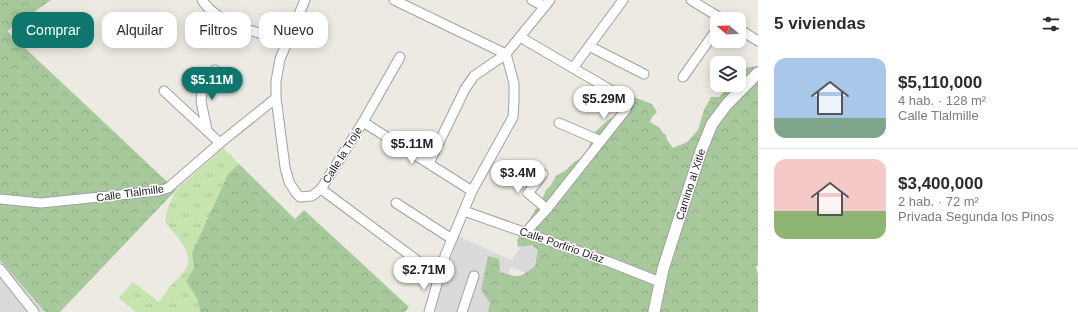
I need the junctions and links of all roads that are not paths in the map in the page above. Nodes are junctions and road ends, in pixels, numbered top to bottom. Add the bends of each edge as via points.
1 (202, 0) edge
2 (305, 0) edge
3 (532, 0) edge
4 (623, 0) edge
5 (691, 0) edge
6 (396, 1) edge
7 (547, 3) edge
8 (300, 12) edge
9 (711, 12) edge
10 (259, 32) edge
11 (746, 33) edge
12 (520, 37) junction
13 (710, 39) edge
14 (758, 41) edge
15 (589, 46) junction
16 (284, 48) edge
17 (506, 54) junction
18 (400, 57) dead end
19 (573, 68) junction
20 (215, 70) dead end
21 (644, 74) dead end
22 (758, 74) edge
23 (684, 77) dead end
24 (164, 91) dead end
25 (276, 98) junction
26 (363, 122) junction
27 (559, 123) dead end
28 (207, 130) junction
29 (601, 141) junction
30 (220, 142) junction
31 (429, 163) junction
32 (543, 174) dead end
33 (321, 189) junction
34 (472, 191) junction
35 (0, 199) edge
36 (396, 203) dead end
37 (547, 209) junction
38 (464, 211) junction
39 (525, 233) junction
40 (452, 239) junction
41 (0, 269) edge
42 (438, 276) junction
43 (474, 276) dead end
44 (660, 282) junction
45 (34, 312) edge
46 (429, 312) edge
47 (462, 312) edge
48 (654, 312) edge

1 - 10 street via 222,19
2 - 8 street
3 - 7 street
4 - 15 street
5 - 9 street
6 - 17 street
7 - 12 street
11 - 14 street
12 - 17 street
12 - 19 street
13 - 23 street
15 - 19 street
15 - 21 street
16 - 25 street via 276,81
17 - 31 street via 474,76 465,89
17 - 34 street via 514,83 513,117
18 - 26 street, Calle la Troje
19 - 29 street via 626,99 628,104
20 - 28 street via 202,90 201,101
22 - 44 street, Camino al Xitle via 727,104 712,124 700,151
24 - 28 street
25 - 30 street, Calle Tlalmille
25 - 33 street via 289,182 300,197 312,196
26 - 31 street
26 - 33 street, Calle la Troje
27 - 29 street
28 - 30 street
29 - 37 street
30 - 35 street, Calle Tlalmille via 168,188 41,203
31 - 34 street
32 - 37 street via 528,193
33 - 42 street
34 - 38 street
36 - 40 street
37 - 39 street
38 - 39 street, Calle Porfirio Díaz
38 - 40 street
39 - 44 street, Calle Porfirio Díaz
40 - 42 street
41 - 45 street
42 - 46 street
43 - 47 street
44 - 48 street, Camino al Xitle

